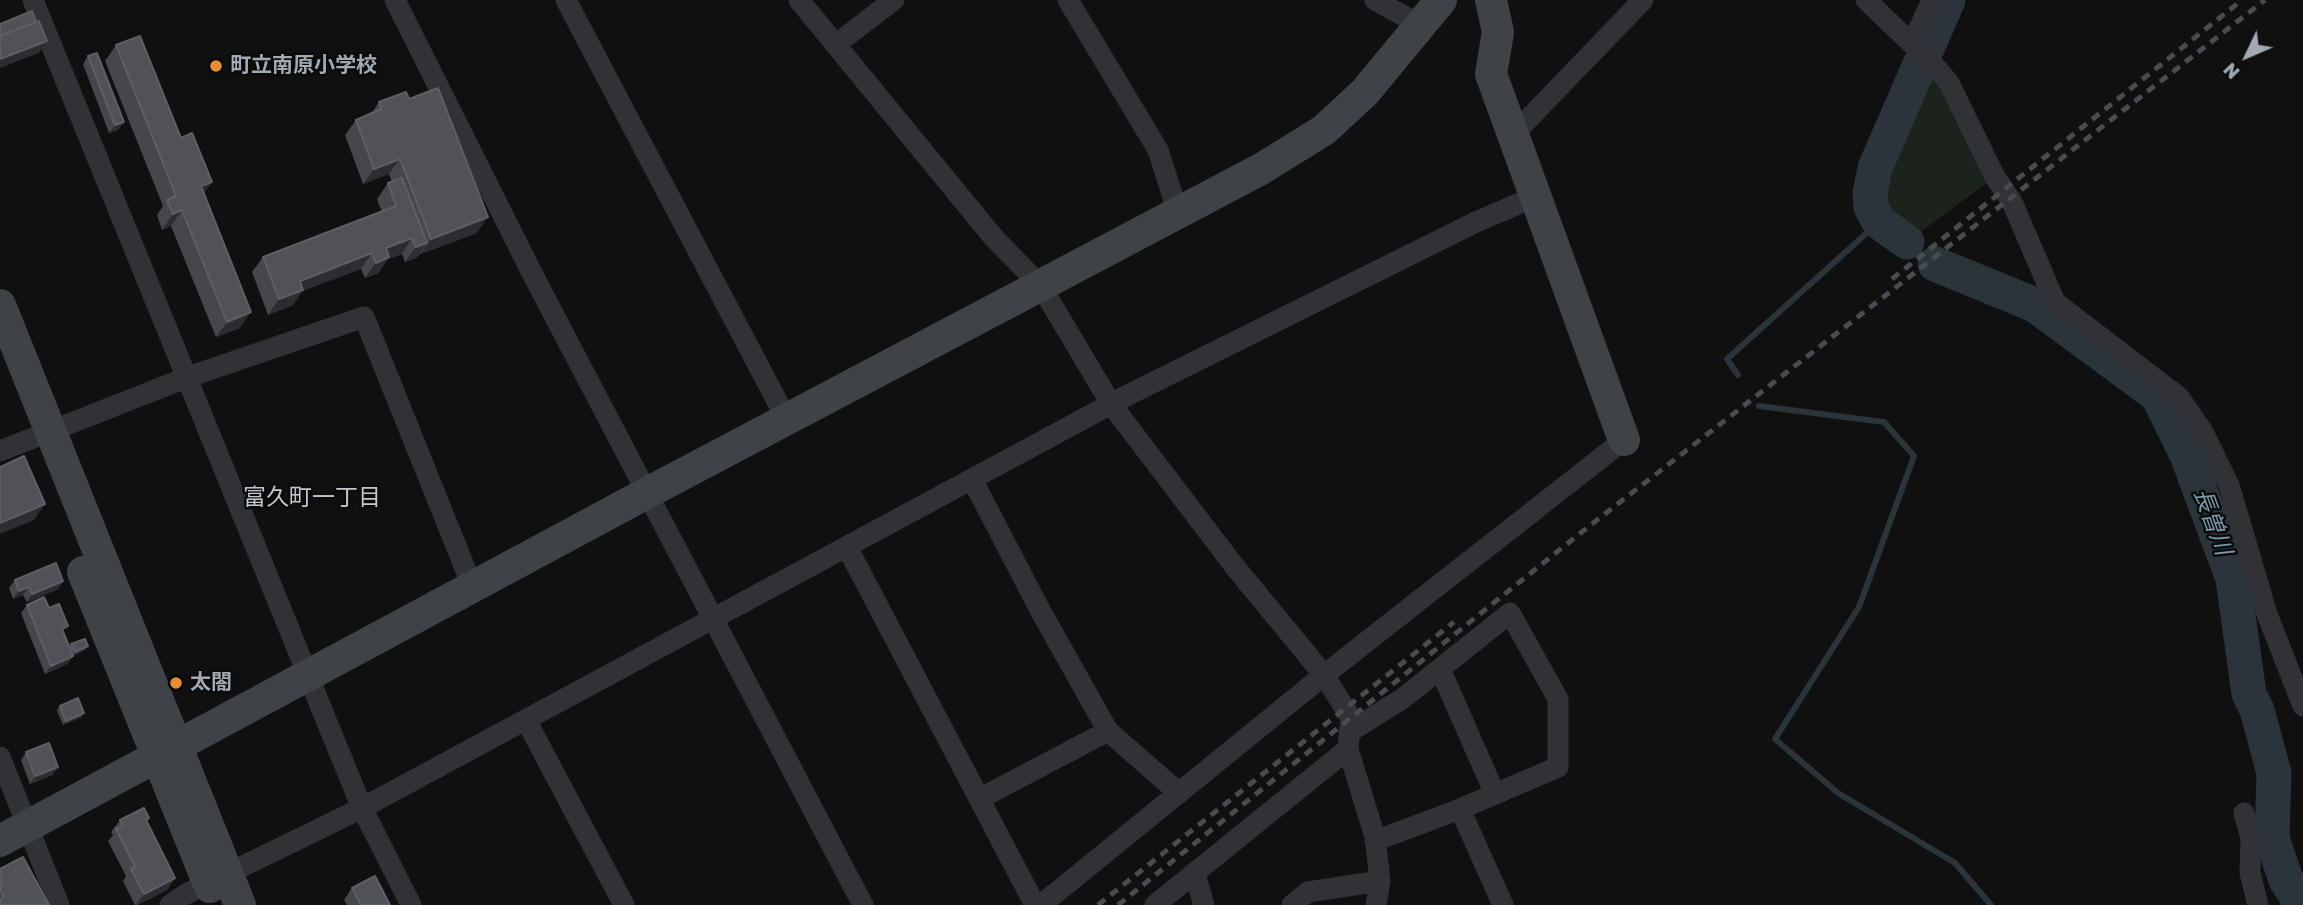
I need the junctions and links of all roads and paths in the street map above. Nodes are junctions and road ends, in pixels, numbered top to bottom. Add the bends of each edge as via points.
1 (33, 0) edge
2 (395, 0) edge
3 (566, 0) edge
4 (799, 0) edge
5 (894, 0) edge
6 (1068, 0) edge
7 (1376, 0) edge
8 (1441, 0) edge
9 (1491, 0) edge
10 (1643, 0) edge
11 (1866, 0) edge
12 (1932, 0) edge
13 (1422, 26) junction
14 (835, 45) junction
15 (1914, 46) junction
16 (1511, 137) junction
17 (1534, 197) junction
18 (1178, 213) junction
19 (1041, 286) junction
20 (0, 305) edge
21 (0, 363) edge
22 (188, 377) junction
23 (1111, 404) junction
24 (787, 420) junction
25 (40, 435) junction
26 (1625, 440) joint
27 (0, 451) edge
28 (972, 479) junction
29 (646, 493) junction
30 (847, 547) junction
31 (473, 588) junction
32 (712, 620) junction
33 (1440, 669) junction
34 (1324, 674) junction
35 (308, 675) junction
36 (2303, 706) edge
37 (526, 720) junction
38 (1108, 731) junction
39 (1349, 740) junction
40 (166, 751) junction
41 (0, 757) edge
42 (1179, 793) junction
43 (1495, 794) junction
44 (979, 799) junction
45 (362, 808) junction
46 (1460, 809) junction
47 (2244, 813) dead end
48 (27, 826) junction
49 (0, 841) edge
50 (1375, 841) junction
51 (1195, 874) junction
52 (1380, 881) junction
53 (218, 888) edge
54 (59, 905) edge
55 (170, 905) edge
56 (240, 905) edge
57 (411, 905) edge
58 (624, 905) edge
59 (863, 905) edge
60 (1035, 905) edge
61 (1041, 905) edge
62 (1155, 905) edge
63 (1204, 905) edge
64 (1292, 905) edge
65 (1376, 905) edge
66 (1503, 905) edge
67 (2258, 905) edge

1 - 22 street
2 - 29 street
3 - 24 street
4 - 14 street
5 - 14 street
6 - 18 street via 1158,150
7 - 13 street
8 - 13 street
9 - 16 street via 1498,32 1491,74
10 - 16 street
11 - 15 street
12 - 15 street
13 - 18 street via 1365,92 1324,130
14 - 19 street via 995,238
15 - 36 street via 1949,83 2012,202 2054,302 2179,397 2203,432 2229,485 2267,614
16 - 17 street
17 - 23 street
17 - 26 street
18 - 19 street
19 - 23 street
19 - 24 street
20 - 25 street
21 - 25 street
22 - 25 street
22 - 31 street via 364,317
22 - 35 street
23 - 28 street
23 - 34 street via 1235,567
24 - 29 street
25 - 27 street
25 - 40 street
26 - 34 street
28 - 30 street
28 - 38 street
29 - 31 street
29 - 32 street
30 - 32 street
30 - 44 street
31 - 35 street
32 - 37 street
32 - 59 street
33 - 39 street
33 - 43 street
33 - 43 street via 1510,613 1558,699 1558,767
34 - 39 street via 1351,718
34 - 42 street
35 - 40 street
35 - 45 street
37 - 45 street
37 - 58 street
38 - 42 street
38 - 44 street
39 - 50 street
39 - 51 street
40 - 48 street
40 - 53 street
41 - 48 street
42 - 61 street
43 - 46 street
44 - 60 street
45 - 53 street
45 - 57 street
46 - 50 street
46 - 66 street
47 - 67 street
48 - 49 street
48 - 54 street
50 - 52 street
51 - 62 street
51 - 63 street
52 - 64 street via 1308,892
52 - 65 street
53 - 55 street via 186,894
53 - 56 street

